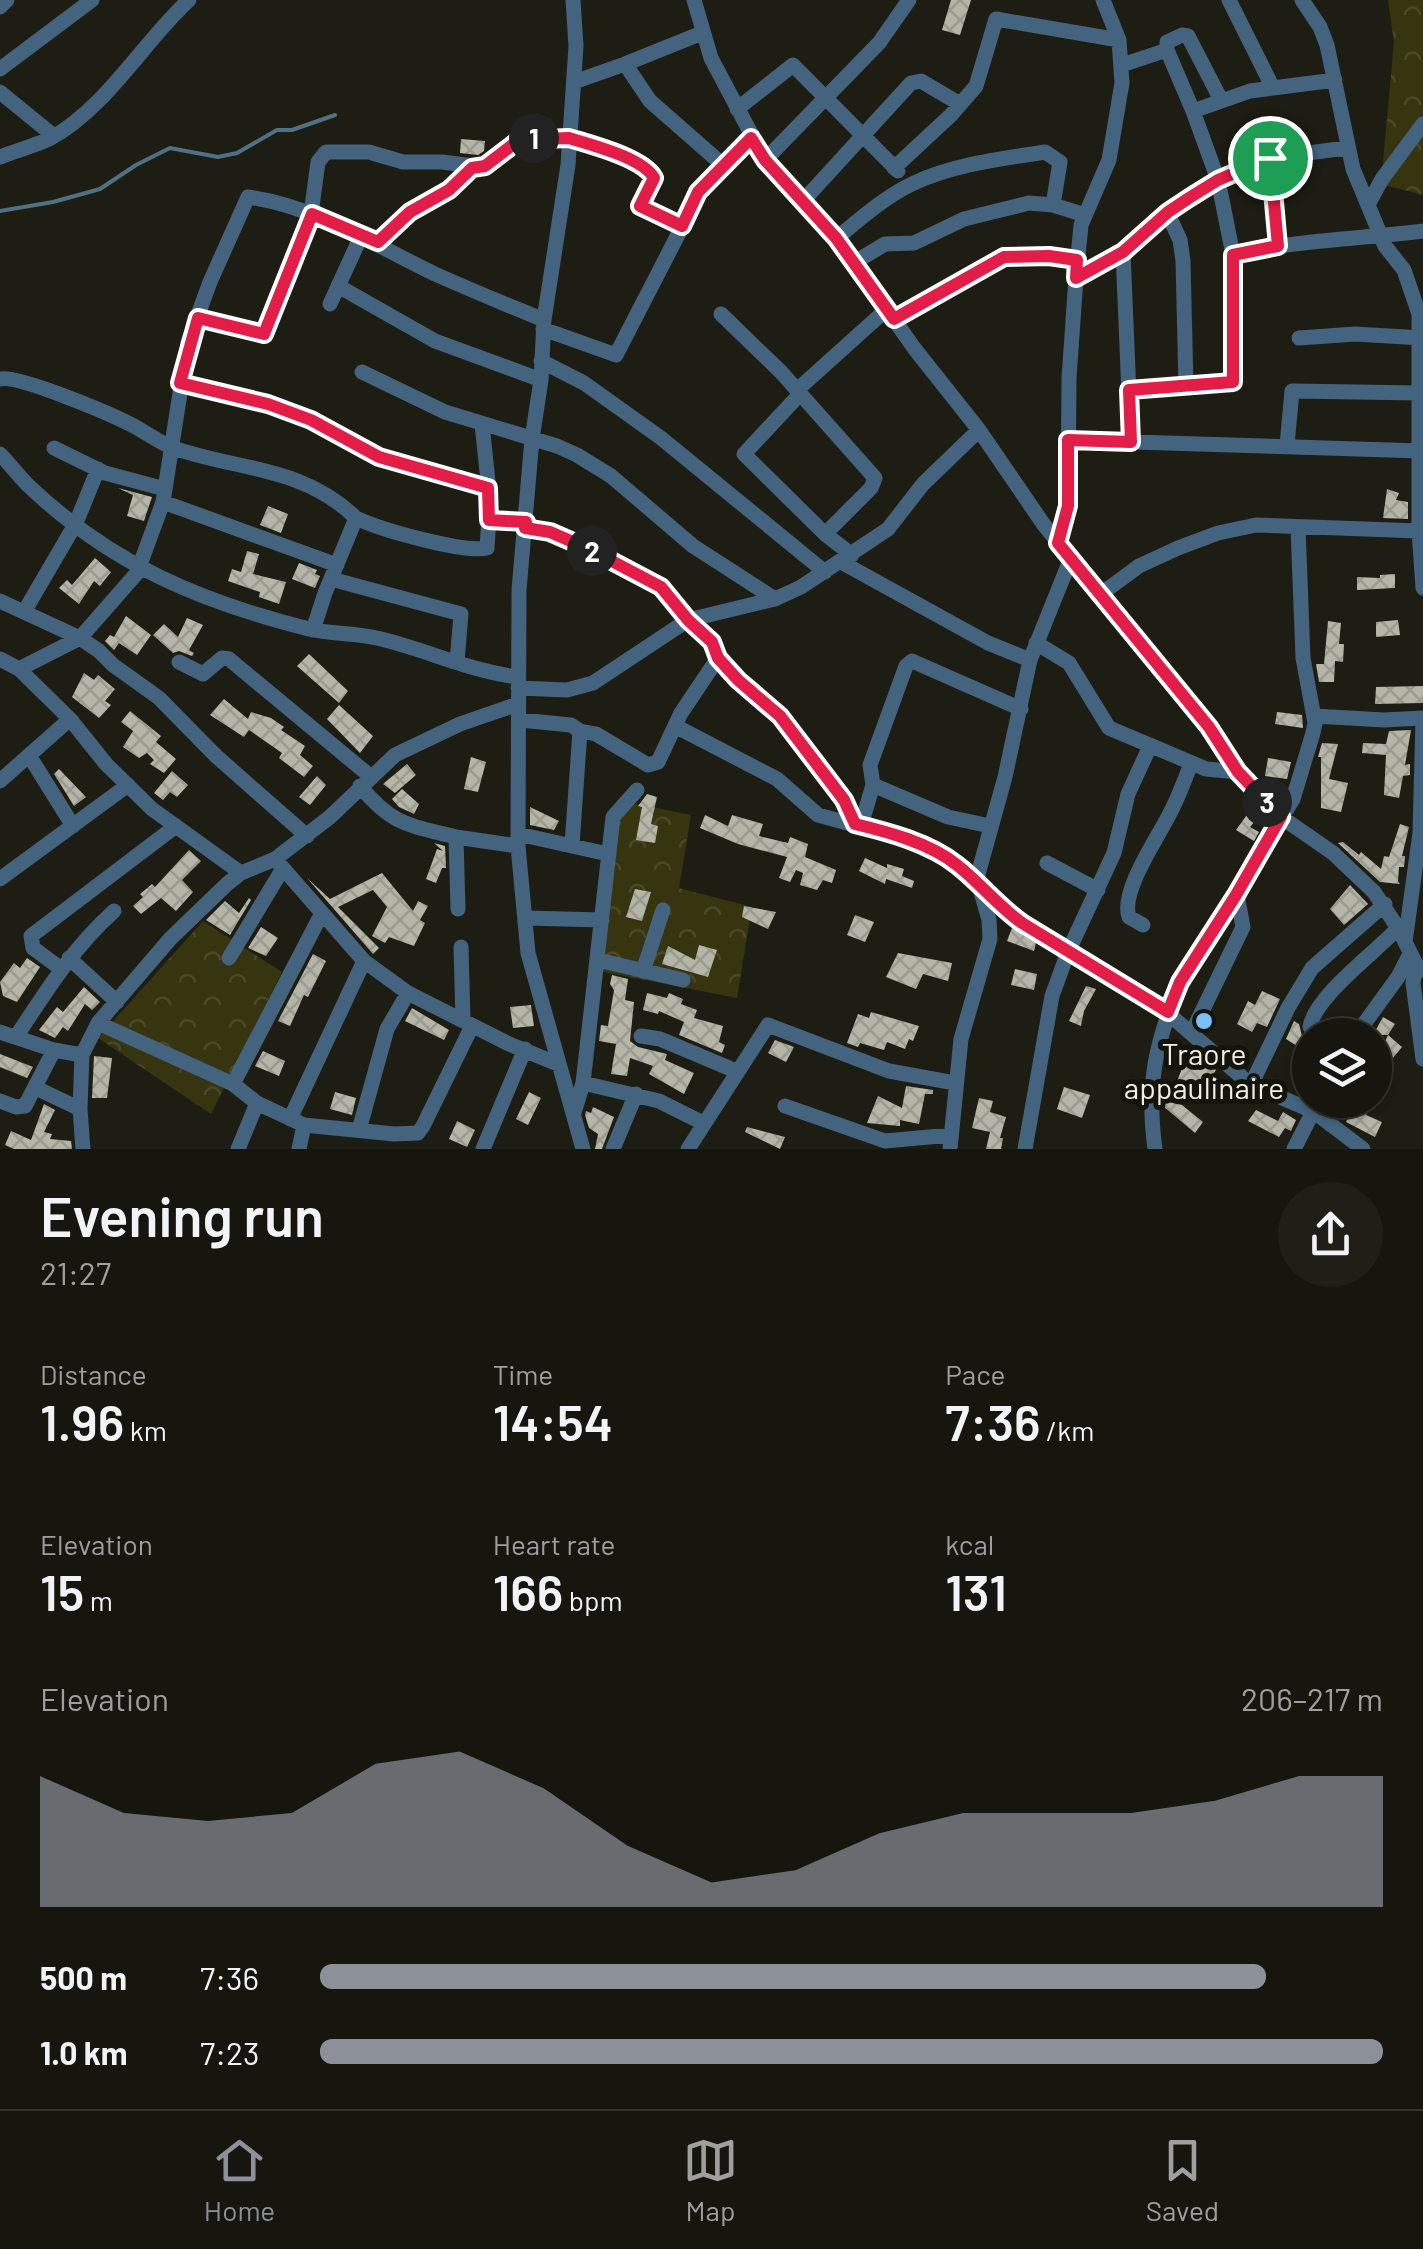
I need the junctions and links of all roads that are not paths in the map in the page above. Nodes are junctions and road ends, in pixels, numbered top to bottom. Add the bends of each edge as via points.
1 (7, 0) edge
2 (92, 0) edge
3 (188, 0) edge
4 (574, 0) edge
5 (694, 0) edge
6 (909, 0) edge
7 (1229, 0) edge
8 (1302, 0) edge
9 (1108, 1) edge
10 (0, 7) edge
11 (702, 33) junction
12 (1119, 40) junction
13 (1167, 50) junction
14 (625, 64) junction
15 (1122, 65) junction
16 (0, 69) edge
17 (1335, 80) junction
18 (574, 82) junction
19 (1273, 88) junction
20 (0, 92) edge
21 (826, 98) junction
22 (1221, 100) junction
23 (960, 104) junction
24 (737, 109) junction
25 (1193, 110) junction
26 (1423, 124) edge
27 (862, 134) junction
28 (54, 136) junction
29 (569, 138) junction
30 (751, 138) junction
31 (1346, 148) junction
32 (0, 157) edge
33 (1270, 158) junction
34 (765, 160) junction
35 (722, 165) junction
36 (472, 168) junction
37 (894, 168) junction
38 (1218, 180) junction
39 (912, 184) junction
40 (803, 201) junction
41 (1368, 203) junction
42 (1053, 205) junction
43 (1168, 212) junction
44 (312, 214) junction
45 (1085, 214) junction
46 (682, 226) junction
47 (1423, 230) edge
48 (362, 234) junction
49 (1381, 236) junction
50 (836, 238) junction
51 (378, 242) junction
52 (1278, 246) junction
53 (1123, 252) junction
54 (1233, 255) junction
55 (1077, 260) junction
56 (855, 262) junction
57 (1404, 270) junction
58 (1422, 272) edge
59 (1076, 278) junction
60 (338, 286) junction
61 (330, 304) dead end
62 (721, 314) dead end
63 (891, 314) junction
64 (198, 318) junction
65 (543, 324) junction
66 (1298, 338) dead end
67 (1422, 338) edge
68 (541, 361) junction
69 (362, 372) dead end
70 (0, 379) edge
71 (541, 380) junction
72 (180, 383) junction
73 (1186, 386) junction
74 (1129, 390) junction
75 (798, 392) junction
76 (1421, 401) edge
77 (482, 424) junction
78 (979, 430) junction
79 (532, 439) junction
80 (1068, 440) junction
81 (1131, 442) junction
82 (1287, 445) junction
83 (170, 446) junction
84 (54, 448) dead end
85 (1421, 451) edge
86 (4, 459) edge
87 (98, 469) junction
88 (0, 478) edge
89 (488, 488) junction
90 (164, 495) junction
91 (1421, 500) edge
92 (356, 518) junction
93 (489, 520) junction
94 (76, 523) junction
95 (525, 525) junction
96 (1298, 527) junction
97 (1419, 531) junction
98 (825, 534) junction
99 (1058, 543) junction
100 (847, 558) junction
101 (1071, 558) junction
102 (334, 572) junction
103 (825, 572) junction
104 (1423, 588) edge
105 (1101, 594) junction
106 (775, 599) junction
107 (0, 601) edge
108 (24, 612) junction
109 (688, 620) junction
110 (313, 630) junction
111 (80, 638) junction
112 (1036, 644) junction
113 (718, 658) junction
114 (0, 659) edge
115 (1030, 660) junction
116 (178, 662) dead end
117 (457, 662) junction
118 (18, 669) junction
119 (518, 697) junction
120 (1021, 710) junction
121 (1314, 716) junction
122 (70, 719) junction
123 (1423, 719) edge
124 (675, 726) junction
125 (580, 731) junction
126 (1150, 746) junction
127 (1422, 752) edge
128 (30, 757) junction
129 (1191, 764) junction
130 (1238, 772) junction
131 (0, 781) edge
132 (365, 781) junction
133 (128, 785) junction
134 (873, 785) junction
135 (638, 790) dead end
136 (1281, 817) junction
137 (858, 825) junction
138 (73, 826) junction
139 (176, 826) junction
140 (990, 826) junction
141 (307, 836) junction
142 (456, 838) junction
143 (518, 840) junction
144 (572, 845) junction
145 (608, 854) junction
146 (1047, 863) dead end
147 (279, 864) junction
148 (241, 874) junction
149 (0, 880) edge
150 (980, 889) junction
151 (1098, 890) junction
152 (1236, 895) junction
153 (1385, 904) junction
154 (458, 910) dead end
155 (663, 910) dead end
156 (114, 911) dead end
157 (322, 913) junction
158 (525, 918) junction
159 (602, 920) junction
160 (1143, 925) dead end
161 (1412, 943) edge
162 (461, 947) dead end
163 (1068, 952) junction
164 (229, 958) dead end
165 (598, 960) junction
166 (364, 961) junction
167 (64, 963) junction
168 (643, 971) junction
169 (683, 980) dead end
170 (408, 994) junction
171 (117, 1002) junction
172 (1168, 1012) junction
173 (1314, 1018) edge
174 (1368, 1018) edge
175 (98, 1023) junction
176 (467, 1023) junction
177 (1192, 1032) junction
178 (8, 1034) edge
179 (641, 1036) dead end
180 (54, 1050) junction
181 (525, 1050) junction
182 (82, 1055) junction
183 (1423, 1059) edge
184 (558, 1064) junction
185 (736, 1071) junction
186 (582, 1083) junction
187 (955, 1083) junction
188 (233, 1084) junction
189 (1251, 1085) junction
190 (36, 1088) junction
191 (636, 1094) junction
192 (1292, 1098) edge
193 (0, 1101) edge
194 (257, 1103) junction
195 (786, 1106) dead end
196 (80, 1109) junction
197 (1310, 1118) edge
198 (1330, 1118) edge
199 (297, 1122) junction
200 (703, 1123) junction
201 (359, 1130) junction
202 (578, 1133) edge
203 (417, 1141) edge
204 (950, 1142) edge
205 (564, 1148) edge
206 (83, 1149) edge
207 (238, 1149) edge
208 (300, 1149) edge
209 (483, 1149) edge
210 (613, 1149) edge
211 (688, 1149) edge
212 (1025, 1149) edge
213 (1156, 1149) edge
214 (1294, 1149) edge
215 (1363, 1149) edge

1 - 10 street
2 - 16 street
3 - 28 street via 116,82
4 - 18 street
5 - 11 street
6 - 21 street
7 - 19 street
8 - 17 street via 1320,27
9 - 12 street
11 - 14 street
11 - 24 street
12 - 15 street
12 - 23 street via 996,19 976,86
13 - 15 street
13 - 22 street via 1167,42 1188,36
13 - 25 street
14 - 18 street
14 - 35 street via 650,101
15 - 45 street via 1109,160
17 - 19 street
17 - 31 street
18 - 29 street
19 - 22 street
20 - 28 street
21 - 24 street via 793,65
21 - 27 street
21 - 34 street
22 - 25 street
23 - 27 street via 915,80
23 - 37 street
24 - 30 street
25 - 38 street
26 - 41 street
27 - 37 street
27 - 40 street
28 - 32 street
29 - 36 street via 519,140
29 - 46 street via 652,171 640,206
29 - 65 street
30 - 34 street
30 - 35 street
31 - 33 street
31 - 41 street
33 - 38 street
33 - 52 street
34 - 40 street
35 - 46 street via 698,192
36 - 44 street via 326,152 318,162
36 - 51 street
37 - 39 street
38 - 43 street
38 - 54 street
39 - 42 street via 952,169 1046,152 1060,162
39 - 50 street
40 - 50 street
41 - 49 street
42 - 45 street
42 - 56 street via 1028,203 964,219 914,243 877,247
43 - 53 street
43 - 73 street via 1183,261
44 - 48 street
44 - 64 street via 264,334
44 - 64 street via 248,196
45 - 55 street
46 - 65 street via 616,356
47 - 49 street
48 - 51 street
48 - 60 street
49 - 52 street
49 - 57 street
50 - 56 street
51 - 65 street
52 - 54 street
53 - 59 street
53 - 74 street
54 - 73 street via 1234,378 1229,384
55 - 59 street
55 - 63 street via 1004,257
56 - 63 street
57 - 58 street
57 - 67 street
59 - 80 street
60 - 61 street
60 - 71 street via 424,336
62 - 75 street
63 - 75 street
63 - 78 street
64 - 72 street
65 - 68 street
66 - 67 street
67 - 76 street
68 - 71 street
68 - 103 street via 662,438
69 - 77 street
70 - 83 street via 31,384
71 - 79 street
72 - 83 street
72 - 89 street via 268,404 379,457
73 - 74 street
74 - 81 street
75 - 98 street via 875,478
75 - 98 street via 744,454
76 - 82 street via 1292,391
76 - 85 street
77 - 79 street
77 - 89 street
78 - 99 street
78 - 100 street via 888,529
79 - 95 street
79 - 106 street via 610,476 693,546
80 - 81 street
80 - 99 street via 1068,506
81 - 82 street
82 - 85 street
83 - 90 street
83 - 92 street via 302,482 331,495
84 - 87 street
85 - 91 street
86 - 88 street
86 - 94 street
87 - 90 street
87 - 94 street
89 - 93 street
90 - 102 street
90 - 111 street via 138,572
91 - 97 street
92 - 93 street via 484,550
92 - 102 street
93 - 95 street
94 - 108 street
94 - 110 street via 128,562 192,594
95 - 109 street via 645,576
95 - 119 street
96 - 97 street
96 - 105 street via 1218,533 1139,566
96 - 121 street via 1303,658
97 - 104 street
98 - 100 street
99 - 101 street
100 - 103 street
100 - 115 street via 988,644
101 - 105 street
101 - 112 street
102 - 110 street
102 - 117 street via 460,614
103 - 106 street
105 - 130 street
106 - 109 street
107 - 108 street
108 - 111 street
109 - 113 street via 712,642
109 - 119 street via 593,683
110 - 117 street via 376,638
111 - 118 street
111 - 141 street via 159,698
112 - 115 street
112 - 126 street via 1070,663 1109,728
113 - 124 street
113 - 137 street via 780,716
114 - 118 street
115 - 120 street
116 - 132 street via 203,674 230,658
117 - 119 street
118 - 122 street
119 - 125 street
119 - 132 street via 395,755
119 - 143 street
120 - 134 street via 912,660 870,765
120 - 140 street
121 - 123 street
121 - 136 street via 1301,781
122 - 128 street
122 - 133 street
123 - 127 street
124 - 125 street via 658,762 648,765
124 - 137 street via 777,779 818,815
125 - 144 street
126 - 129 street
126 - 151 street
127 - 161 street
128 - 131 street
128 - 138 street
129 - 130 street
129 - 160 street via 1127,902 1129,917
130 - 136 street
132 - 141 street
132 - 142 street via 380,810 395,821
133 - 138 street
133 - 139 street
134 - 137 street
134 - 140 street via 948,818
135 - 145 street via 613,817
136 - 152 street
136 - 153 street via 1333,853
137 - 150 street via 934,852
138 - 149 street
139 - 148 street
139 - 167 street via 31,936 33,948
140 - 150 street
141 - 147 street
142 - 143 street
142 - 154 street
143 - 144 street
143 - 158 street
144 - 145 street
145 - 159 street
146 - 151 street
147 - 148 street
147 - 157 street
147 - 164 street
148 - 171 street via 170,938
150 - 163 street
150 - 187 street via 990,940
151 - 163 street
152 - 172 street
152 - 177 street via 1243,927
153 - 161 street
153 - 189 street via 1312,968
155 - 168 street
156 - 167 street
157 - 166 street
157 - 188 street
158 - 159 street
158 - 184 street
159 - 165 street
161 - 173 street via 1334,989
161 - 174 street via 1398,977
161 - 183 street
162 - 176 street
163 - 172 street
163 - 212 street via 1052,996
165 - 168 street
165 - 186 street
166 - 170 street
166 - 199 street
167 - 171 street
167 - 178 street
168 - 169 street
170 - 176 street
170 - 201 street via 387,1029
171 - 175 street
172 - 177 street
172 - 213 street via 1150,1080
175 - 182 street
175 - 188 street
176 - 181 street
176 - 203 street
177 - 189 street
178 - 180 street
179 - 185 street
180 - 182 street
180 - 190 street
181 - 184 street
181 - 209 street
182 - 196 street
184 - 202 street
185 - 187 street via 772,1024 889,1071
185 - 200 street
186 - 191 street
186 - 202 street
187 - 204 street
188 - 194 street
189 - 192 street
190 - 193 street via 25,1106
190 - 196 street
191 - 200 street
191 - 210 street
194 - 199 street
194 - 207 street
195 - 204 street via 885,1141
196 - 206 street
197 - 214 street
198 - 215 street
199 - 201 street
199 - 208 street
200 - 211 street
201 - 203 street
202 - 205 street

